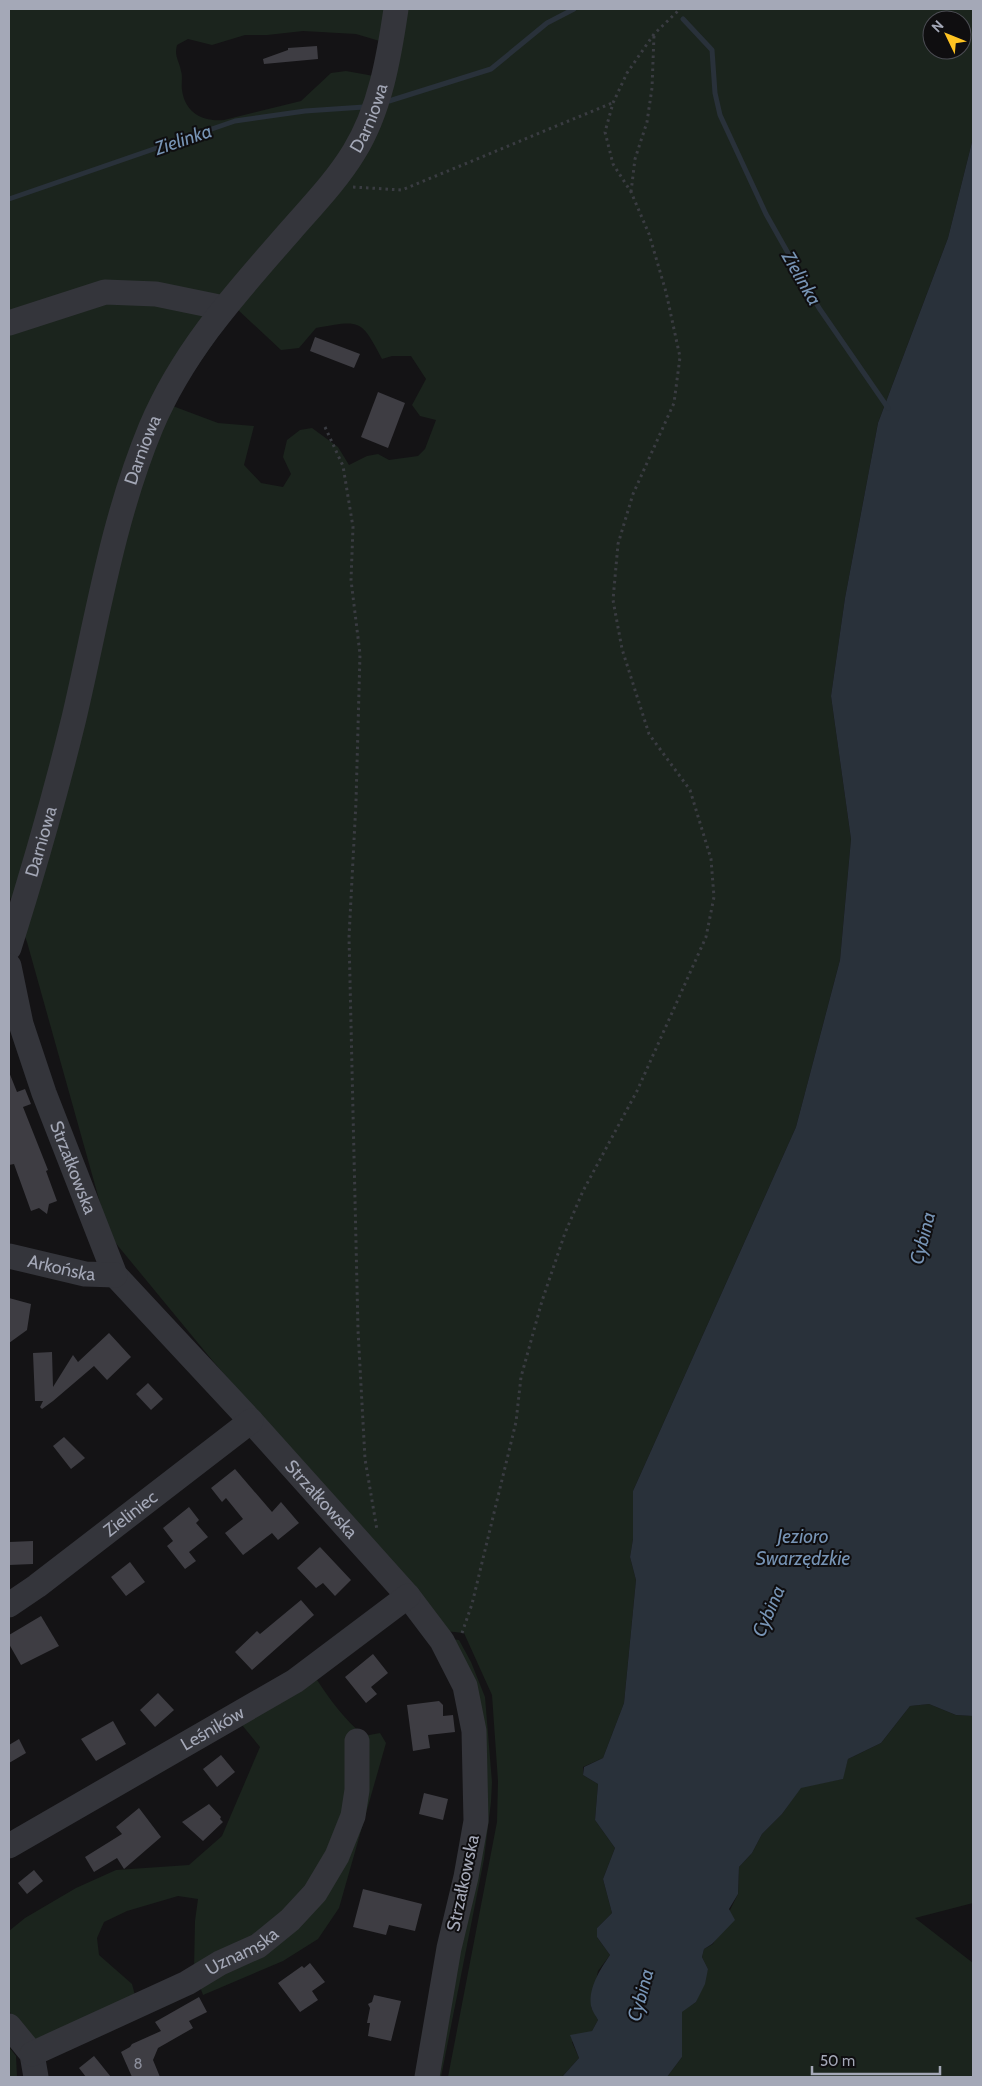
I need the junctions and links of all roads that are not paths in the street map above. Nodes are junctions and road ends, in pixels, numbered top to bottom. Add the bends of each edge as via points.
1 (396, 9) edge
2 (224, 308) junction
3 (9, 323) edge
4 (9, 948) edge
5 (9, 966) edge
6 (9, 1256) edge
7 (115, 1275) junction
8 (251, 1421) junction
9 (408, 1596) junction
10 (9, 1604) edge
11 (357, 1741) dead end
12 (9, 1846) edge
13 (9, 2026) edge
14 (34, 2066) edge
15 (427, 2077) edge

1 - 2 street, Darniowa via 390,53 370,118 355,151
2 - 3 street via 156,294 105,292
2 - 4 street, Darniowa via 181,367 152,428 125,503 99,598 74,717
5 - 7 street, Strzałkowska via 21,1024 44,1093
6 - 7 street, Arkońska via 85,1274
7 - 8 street, Strzałkowska
8 - 9 street, Strzałkowska
8 - 10 street, Zieliniec via 37,1586
9 - 12 street, Leśników via 295,1681
9 - 15 street, Strzałkowska via 442,1641 465,1686 473,1724 476,1766 473,1843
11 - 14 street, Uznamska via 354,1816 337,1856 315,1893 290,1920 258,1946 220,1963
13 - 14 street

